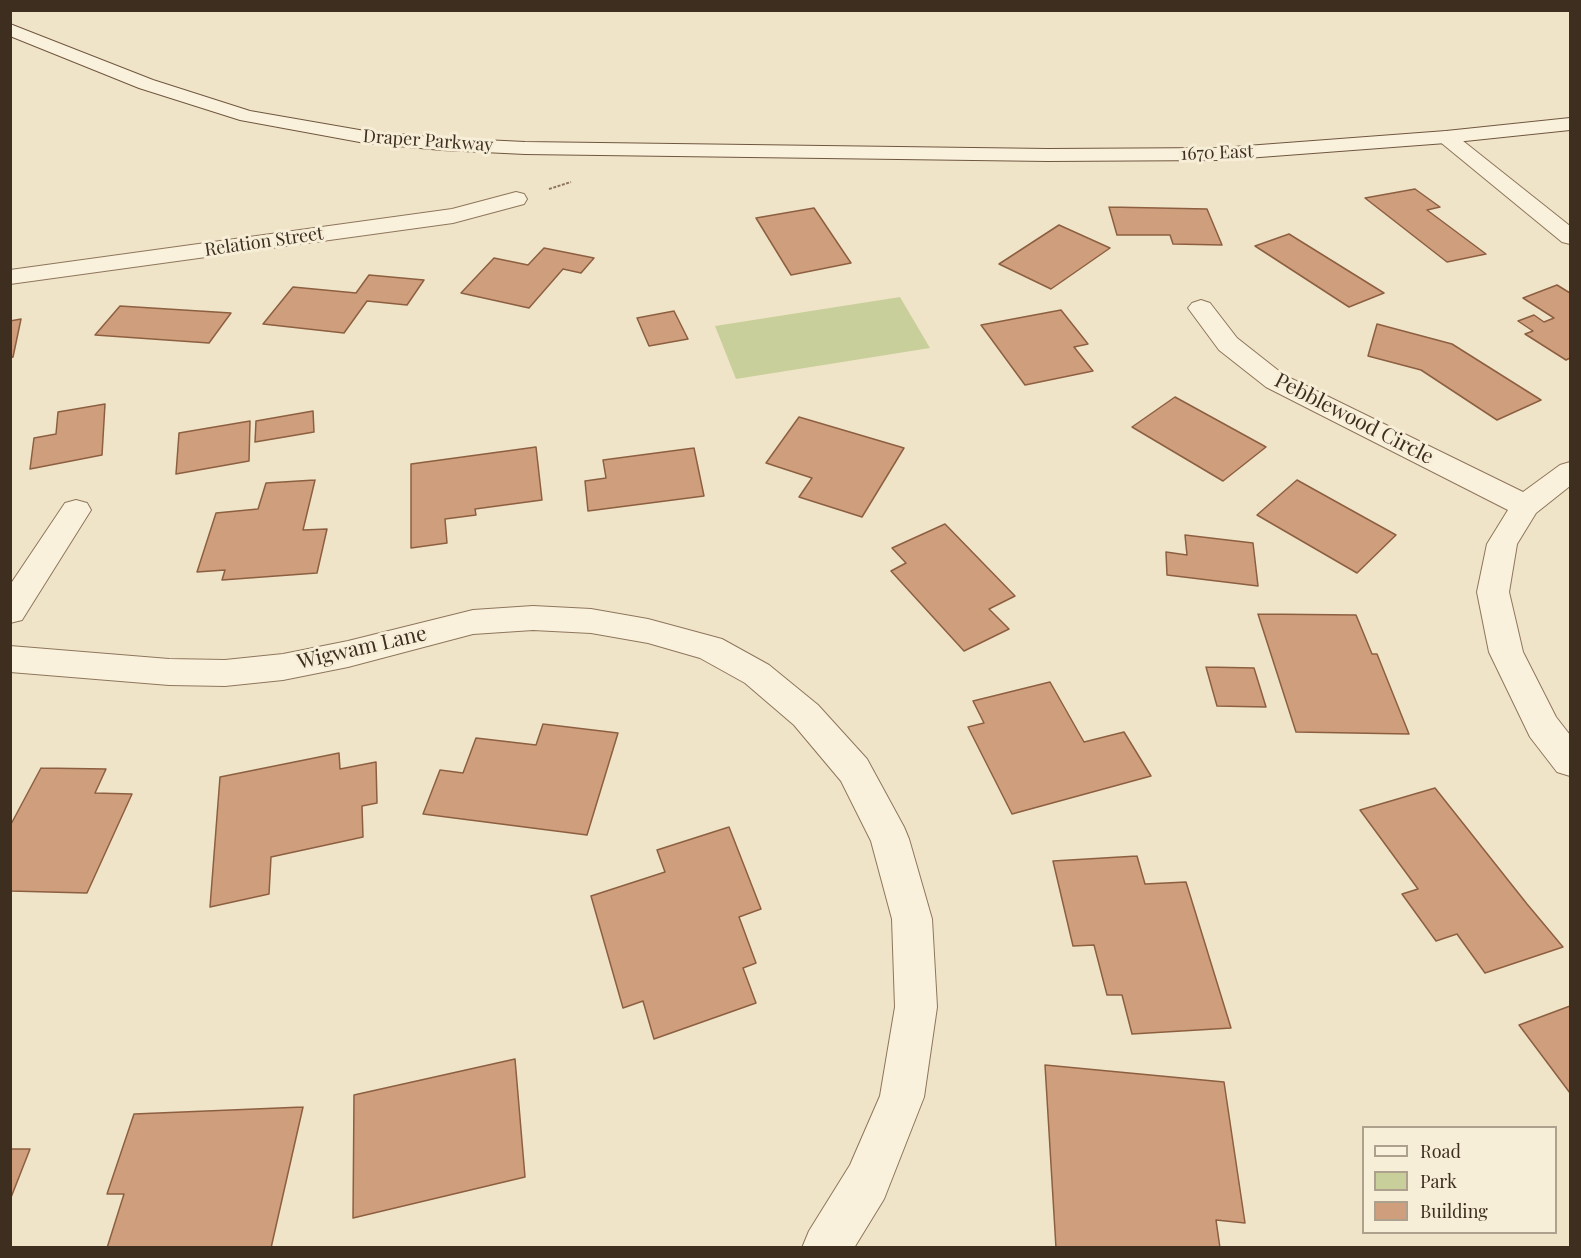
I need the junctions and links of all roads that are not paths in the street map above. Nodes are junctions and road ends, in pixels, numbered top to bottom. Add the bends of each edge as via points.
1 (10, 29) edge
2 (1570, 124) edge
3 (1446, 137) junction
4 (863, 152) joint
5 (516, 200) dead end
6 (1570, 237) edge
7 (10, 277) edge
8 (1201, 308) dead end
9 (1570, 472) edge
10 (1525, 506) junction
11 (76, 510) dead end
12 (10, 611) edge
13 (10, 659) edge
14 (1570, 761) edge
15 (826, 1248) edge

1 - 4 street, Draper Parkway via 196,101 247,116 355,135 525,148
2 - 3 street, 1670 East
3 - 4 street, 1670 East via 1220,154
3 - 6 street
5 - 7 street, Relation Street via 453,216
8 - 10 street, Pebblewood Circle via 1228,344 1275,381
9 - 10 street
10 - 14 street via 1502,544 1494,592 1506,652 1544,727
11 - 12 street
13 - 15 street, Wigwam Lane via 225,673 348,654 473,622 533,618 591,621 648,631 710,648 757,674 806,715 854,770 890,839 912,919 916,1007 903,1097 867,1182

